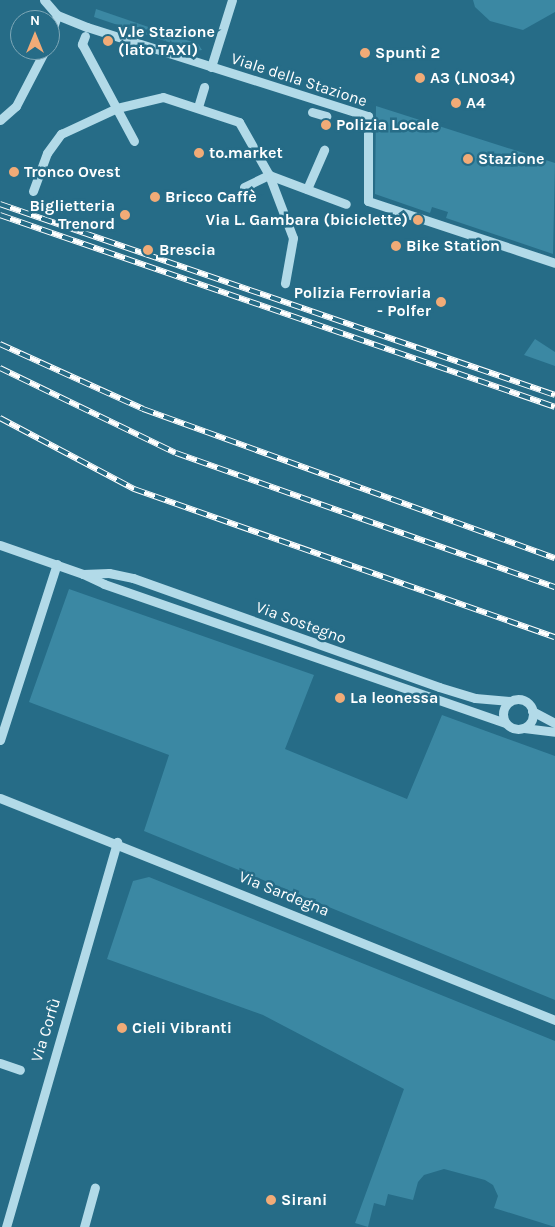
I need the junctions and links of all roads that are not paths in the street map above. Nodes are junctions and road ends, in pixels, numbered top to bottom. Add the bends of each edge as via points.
1 (44, 0) edge
2 (232, 0) edge
3 (53, 10) edge
4 (60, 16) edge
5 (85, 36) dead end
6 (40, 60) edge
7 (211, 67) junction
8 (204, 87) dead end
9 (117, 108) junction
10 (198, 108) junction
11 (312, 112) dead end
12 (326, 116) dead end
13 (0, 120) edge
14 (134, 141) dead end
15 (324, 150) dead end
16 (269, 175) junction
17 (244, 187) dead end
18 (308, 190) junction
19 (33, 192) dead end
20 (346, 204) dead end
21 (555, 263) edge
22 (285, 283) dead end
23 (0, 545) edge
24 (57, 564) junction
25 (83, 574) junction
26 (510, 701) junction
27 (532, 711) junction
28 (505, 723) junction
29 (555, 723) edge
30 (524, 728) junction
31 (555, 732) edge
32 (0, 740) edge
33 (0, 798) edge
34 (117, 842) junction
35 (555, 1020) edge
36 (0, 1062) edge
37 (20, 1070) dead end
38 (96, 1187) dead end
39 (6, 1227) edge
40 (84, 1227) edge

1 - 3 street, Viale della Stazione
2 - 7 street, Viale della Stazione
4 - 7 street, Viale della Stazione
5 - 9 street via 82,44
6 - 13 street via 16,106
7 - 21 street, Viale della Stazione via 368,116 368,201
8 - 10 street
9 - 10 street via 163,97
9 - 14 street
9 - 19 street via 61,134 47,153
10 - 16 street via 239,122
11 - 12 street
15 - 18 street
16 - 17 street
16 - 18 street
16 - 22 street via 292,238
18 - 20 street
23 - 24 street, Via Sostegno
24 - 25 street, Via Sostegno
24 - 32 street
25 - 26 street, Via Sostegno via 109,573 133,578 439,687 475,698
25 - 28 street, Via Sostegno via 98,582
26 - 27 street, Via Sostegno via 524,700
26 - 28 street via 503,708
27 - 29 street, Via Sostegno
27 - 30 street via 531,720
28 - 30 street, Via Sostegno via 514,729
30 - 31 street, Via Sostegno
33 - 34 street, Via Sardegna
34 - 35 street, Via Sardegna
34 - 39 street, Via Corfù
36 - 37 street
38 - 40 street

